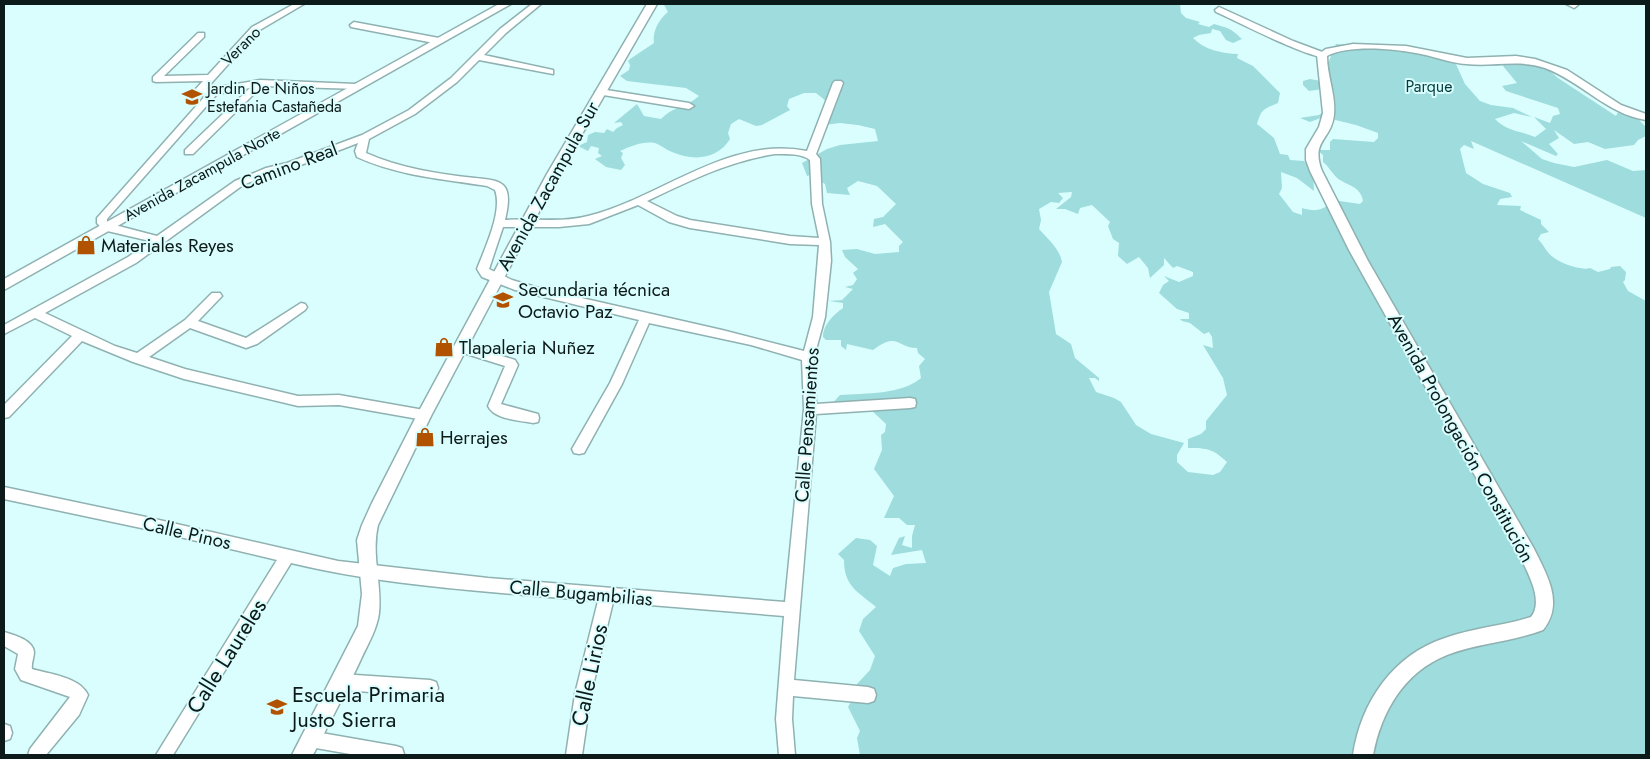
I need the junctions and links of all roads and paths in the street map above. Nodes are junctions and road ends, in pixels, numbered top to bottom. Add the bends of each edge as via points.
1 (300, 4) edge
2 (506, 4) edge
3 (537, 4) edge
4 (652, 4) edge
5 (1219, 10) dead end
6 (354, 24) dead end
7 (201, 35) dead end
8 (439, 41) junction
9 (1322, 55) junction
10 (478, 57) junction
11 (550, 72) dead end
12 (210, 78) junction
13 (260, 83) junction
14 (838, 83) dead end
15 (356, 87) junction
16 (214, 92) junction
17 (600, 92) junction
18 (689, 106) dead end
19 (1645, 118) edge
20 (365, 137) junction
21 (189, 152) dead end
22 (811, 155) junction
23 (639, 201) junction
24 (529, 222) junction
25 (498, 224) junction
26 (107, 227) junction
27 (160, 240) junction
28 (825, 242) junction
29 (498, 280) junction
30 (4, 285) edge
31 (216, 296) dead end
32 (301, 307) dead end
33 (36, 314) junction
34 (645, 319) junction
35 (189, 323) junction
36 (4, 330) edge
37 (81, 334) junction
38 (461, 348) junction
39 (808, 357) junction
40 (137, 359) junction
41 (910, 403) dead end
42 (810, 410) junction
43 (4, 413) edge
44 (424, 414) junction
45 (533, 418) dead end
46 (579, 449) dead end
47 (4, 493) edge
48 (287, 557) junction
49 (370, 572) junction
50 (607, 595) junction
51 (793, 610) junction
52 (4, 639) edge
53 (341, 682) junction
54 (785, 687) junction
55 (430, 688) dead end
56 (868, 695) dead end
57 (310, 739) junction
58 (396, 754) edge
59 (36, 755) edge
60 (164, 755) edge
61 (302, 755) edge
62 (574, 755) edge
63 (787, 755) edge
64 (1363, 755) edge

1 - 12 street, Verano via 265,22
2 - 8 main road, Avenida Zacampula Norte
3 - 10 street, Camino Real via 503,31
4 - 17 main road, Avenida Zacampula Sur
5 - 9 street
6 - 8 street
7 - 12 street via 156,80
8 - 15 main road, Avenida Zacampula Norte
9 - 19 main road via 1344,47 1412,49 1466,60 1529,60 1574,78 1618,107
9 - 64 main road, Avenida Prolongación Constitución via 1328,99 1327,121 1311,152 1320,182 1352,245 1531,562 1545,600 1545,610 1537,624 1445,647 1418,658 1397,678 1381,701 1370,726
10 - 11 street
10 - 20 street, Camino Real via 427,102
12 - 16 street, Verano via 198,92
13 - 15 street
13 - 16 street
13 - 21 street
14 - 22 street
15 - 26 main road, Avenida Zacampula Norte
16 - 26 street via 106,213 102,223
17 - 18 street
17 - 24 main road, Avenida Zacampula Sur
20 - 25 street via 360,151 368,158 391,166 496,185 502,191
20 - 27 street, Camino Real via 246,180
22 - 23 street via 775,151 745,157 698,172
22 - 28 street, Calle Pensamientos via 816,164 817,204
23 - 24 street via 589,220
23 - 28 street via 690,224 790,240
24 - 25 street
24 - 29 main road, Avenida Zacampula Sur
25 - 29 street via 483,269
26 - 27 street
26 - 30 main road, Avenida Zacampula Norte
27 - 33 street, Camino Real via 132,260
28 - 39 street, Calle Pensamientos via 819,317
29 - 34 street
29 - 38 main road, Avenida Zacampula Sur
31 - 35 street
32 - 35 street via 246,344
33 - 36 street, Camino Real
33 - 37 street
34 - 39 street via 775,346
34 - 46 street via 616,384
35 - 40 street
37 - 40 street
37 - 43 street
38 - 44 main road, Avenida Zacampula Sur
38 - 45 street via 511,362 494,406 500,411
39 - 42 street, Calle Pensamientos
40 - 44 street via 184,374 298,401 339,400
41 - 42 street
42 - 51 street, Calle Pensamientos
44 - 49 main road, Avenida Zacampula Sur via 370,525 366,553
47 - 48 street, Calle Pinos
48 - 49 street, Calle Pinos
48 - 60 street, Calle Laureles
49 - 50 street, Calle Bugambilias
49 - 53 main road, Avenida Zacampula Sur via 367,627
50 - 51 street, Calle Bugambilias
50 - 62 street, Calle Lirios via 594,644
51 - 54 street, Calle Pensamientos
52 - 59 street via 26,651 23,669 27,675 70,688 80,695
53 - 55 street
53 - 57 main road, Avenida Zacampula Sur
54 - 56 street
54 - 63 street, Calle Pensamientos
57 - 58 street
57 - 61 main road, Avenida Zacampula Sur

